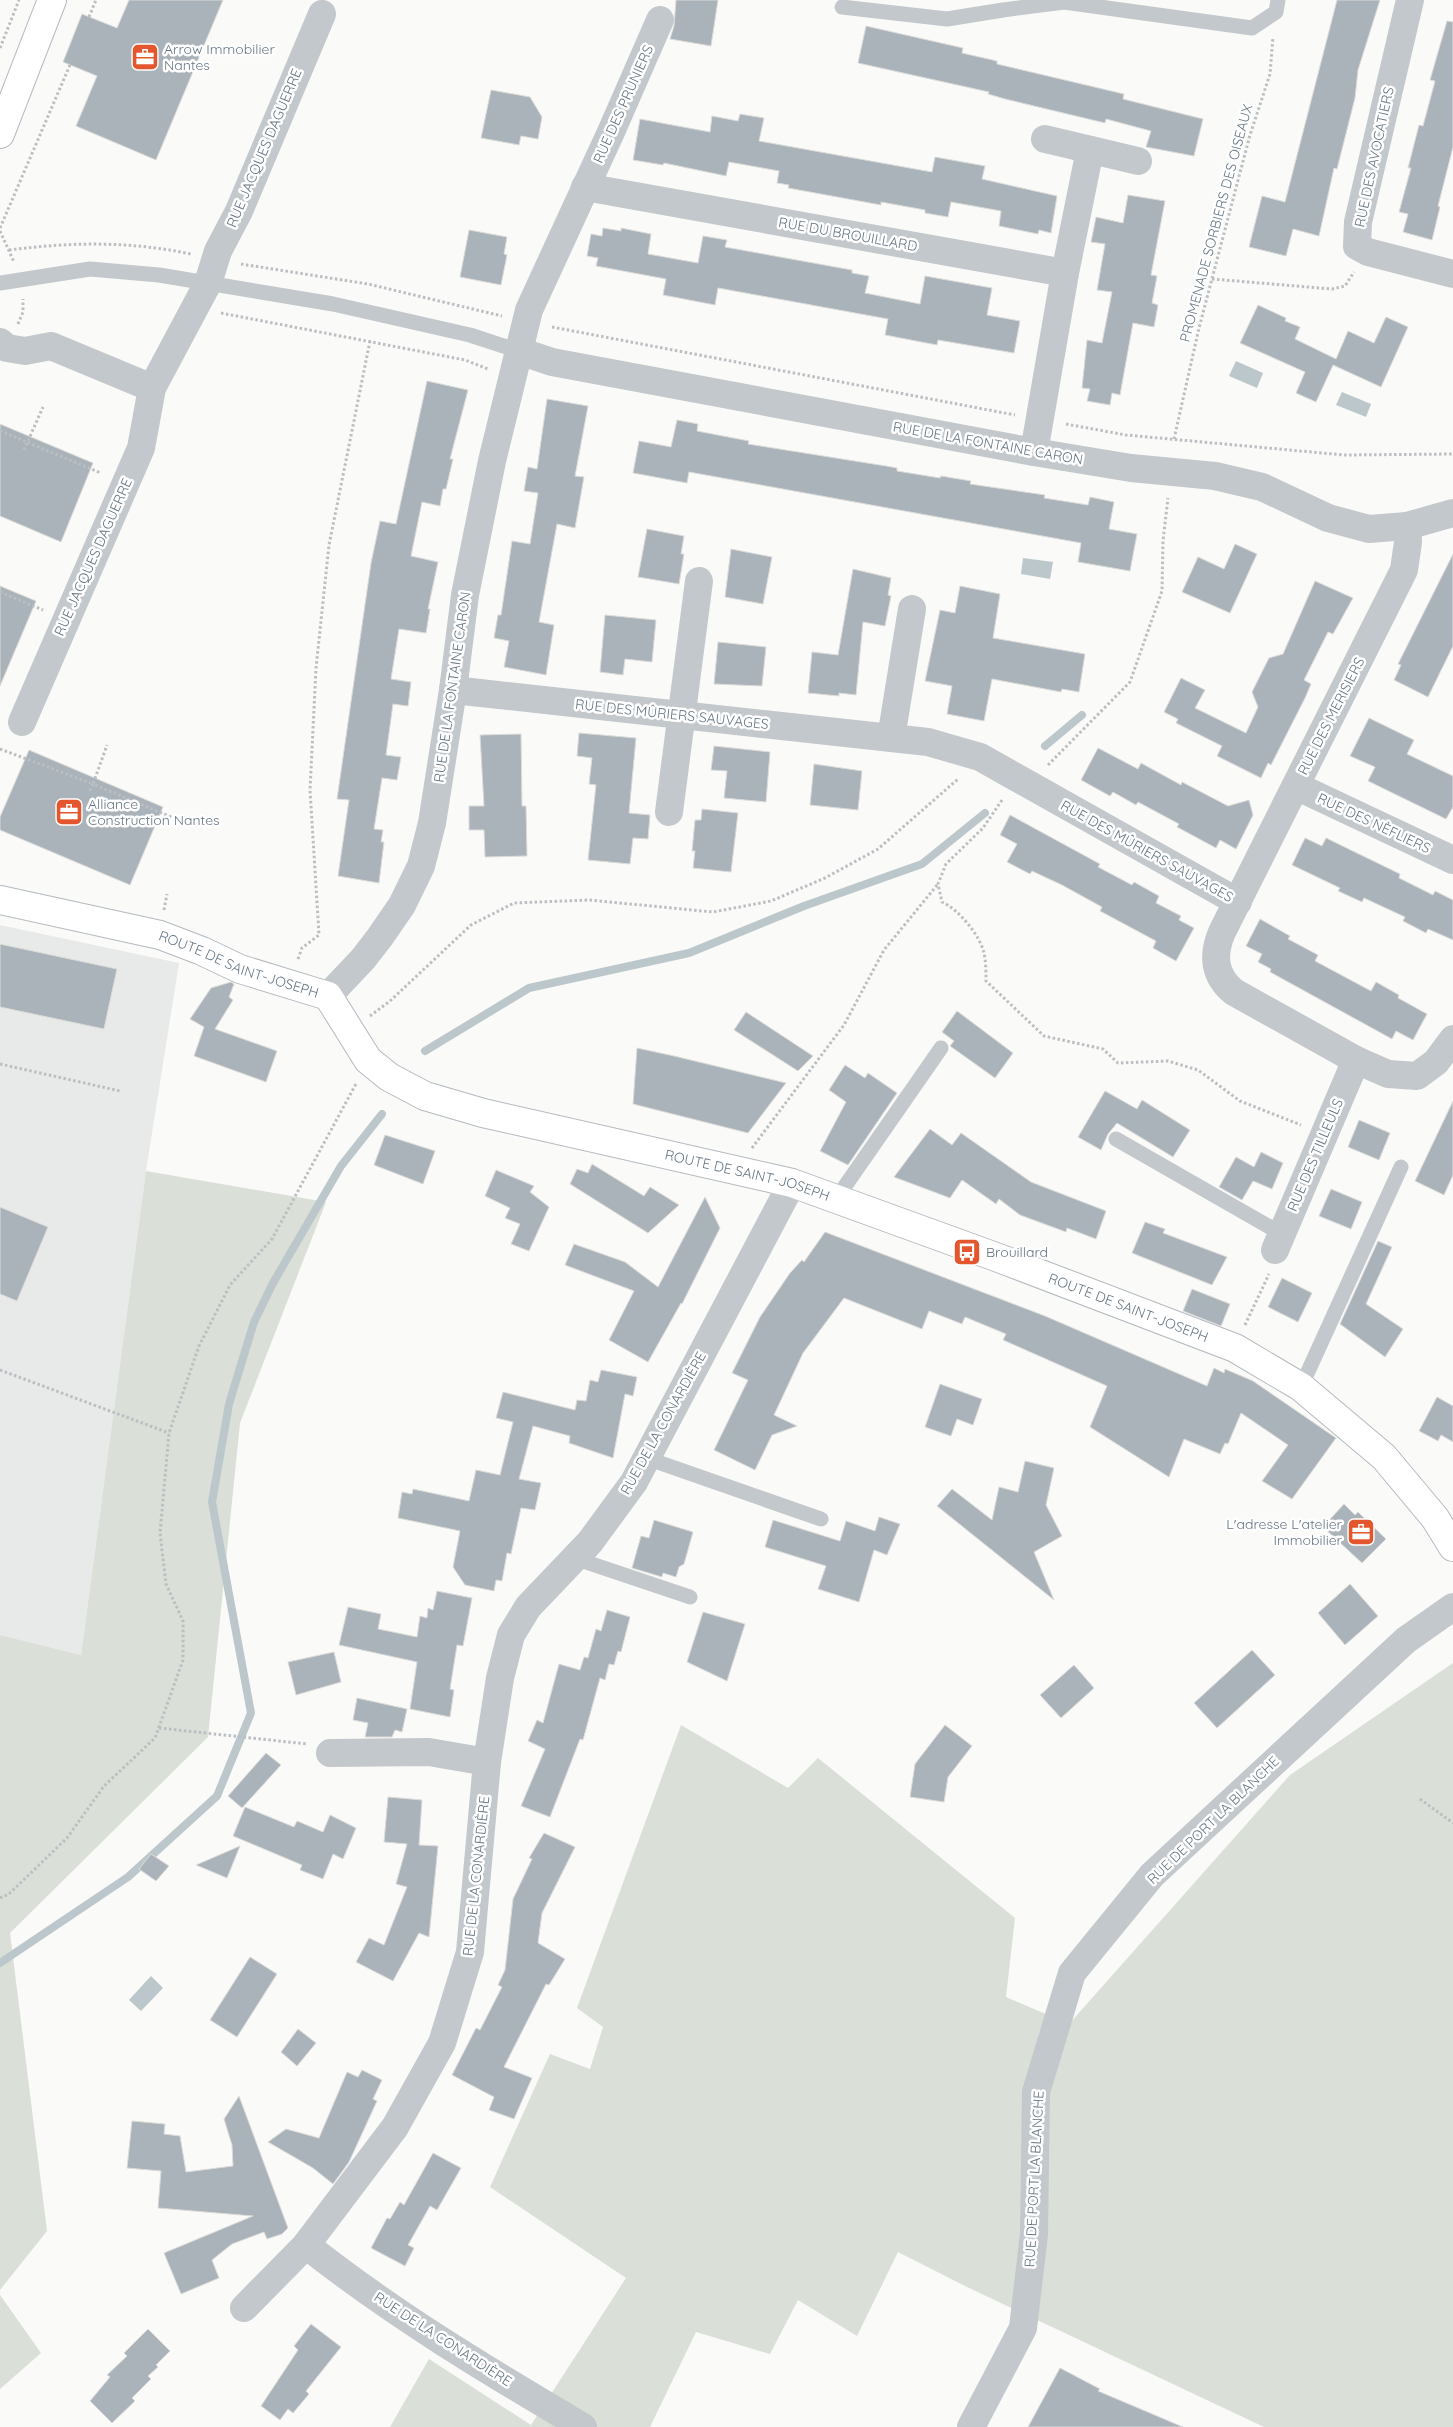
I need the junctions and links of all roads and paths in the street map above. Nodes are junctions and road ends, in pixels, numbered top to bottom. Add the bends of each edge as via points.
1 (20, 0) edge
2 (52, 0) edge
3 (96, 0) edge
4 (1410, 0) edge
5 (1277, 6) edge
6 (842, 7) dead end
7 (322, 14) dead end
8 (89, 17) dead end
9 (660, 20) dead end
10 (0, 48) edge
11 (70, 65) dead end
12 (0, 134) edge
13 (1045, 139) dead end
14 (1090, 150) junction
15 (1138, 160) dead end
16 (585, 187) junction
17 (0, 229) edge
18 (1362, 249) junction
19 (9, 250) junction
20 (212, 271) junction
21 (1066, 273) junction
22 (1453, 274) edge
23 (22, 278) junction
24 (1212, 279) junction
25 (0, 283) edge
26 (196, 308) junction
27 (527, 315) junction
28 (370, 342) junction
29 (3, 345) edge
30 (519, 351) junction
31 (512, 379) junction
32 (152, 388) junction
33 (43, 407) dead end
34 (1040, 419) junction
35 (0, 431) edge
36 (1174, 439) junction
37 (27, 442) junction
38 (24, 450) dead end
39 (1034, 452) junction
40 (1453, 454) edge
41 (126, 482) junction
42 (1168, 497) dead end
43 (1453, 513) edge
44 (1407, 526) junction
45 (699, 581) dead end
46 (0, 592) edge
47 (912, 609) dead end
48 (66, 620) junction
49 (453, 690) junction
50 (683, 717) junction
51 (22, 722) dead end
52 (891, 738) junction
53 (107, 745) dead end
54 (0, 750) edge
55 (1044, 768) dead end
56 (962, 775) dead end
57 (93, 784) junction
58 (1296, 786) junction
59 (90, 791) dead end
60 (995, 795) dead end
61 (669, 812) dead end
62 (178, 820) dead end
63 (1453, 860) edge
64 (938, 884) junction
65 (0, 900) edge
66 (1238, 902) junction
67 (290, 986) junction
68 (328, 996) junction
69 (350, 1032) junction
70 (1453, 1038) edge
71 (941, 1048) dead end
72 (368, 1060) junction
73 (1356, 1060) junction
74 (0, 1064) edge
75 (120, 1091) dead end
76 (1324, 1135) junction
77 (1116, 1139) dead end
78 (1400, 1167) dead end
79 (735, 1171) junction
80 (792, 1183) junction
81 (836, 1199) junction
82 (1278, 1242) junction
83 (1235, 1348) junction
84 (0, 1370) edge
85 (1301, 1387) junction
86 (169, 1433) junction
87 (646, 1458) junction
88 (822, 1519) dead end
89 (1453, 1547) edge
90 (574, 1558) junction
91 (690, 1597) dead end
92 (1453, 1607) edge
93 (159, 1728) junction
94 (330, 1754) joint
95 (487, 1762) junction
96 (1420, 1798) dead end
97 (1453, 1823) edge
98 (0, 1898) edge
99 (306, 2245) junction
100 (244, 2308) dead end
101 (583, 2427) edge
102 (971, 2427) edge

1 - 10 path
2 - 12 street
3 - 8 path
4 - 18 street, RUE DES AVOCATIERS via 1358,222
5 - 6 lane via 1252,28 1064,2 947,20
5 - 24 path, PROMENADE SORBIERS DES OISEAUX via 1270,74 1250,135
7 - 20 street, RUE JACQUES DAGUERRE
9 - 16 street, RUE DES PRUNIERS
11 - 17 path
13 - 14 street
14 - 15 street
14 - 21 street
16 - 21 street, RUE DU BROUILLARD
16 - 27 street
17 - 19 path
18 - 22 street
18 - 24 path via 1345,286 1332,289
19 - 20 path via 86,243 151,246
19 - 23 path
20 - 23 lane via 159,275 90,269
20 - 26 street, RUE JACQUES DAGUERRE
20 - 27 path via 368,284
20 - 30 lane via 333,304 470,335
21 - 34 street
23 - 25 lane
23 - 29 path via 23,312
24 - 36 path, PROMENADE SORBIERS DES OISEAUX
26 - 28 path
26 - 32 street, RUE JACQUES DAGUERRE
27 - 30 street, RUE DE LA FONTAINE CARON
27 - 34 path via 982,411
28 - 31 path via 465,360
28 - 67 path via 329,545 316,668 310,790 319,935 302,948
29 - 32 street via 25,351 51,346
30 - 31 street, RUE DE LA FONTAINE CARON
30 - 39 street, RUE DE LA FONTAINE CARON via 552,362
31 - 49 street, RUE DE LA FONTAINE CARON via 465,595
32 - 41 street, RUE JACQUES DAGUERRE via 141,448
33 - 37 path
34 - 36 path via 1126,435
34 - 39 street
35 - 37 path
36 - 40 path via 1344,454
37 - 38 path
37 - 41 path
39 - 44 street, RUE DE LA FONTAINE CARON via 1131,468 1215,476 1262,487 1328,518 1349,524 1369,529
41 - 48 street, RUE JACQUES DAGUERRE
42 - 55 path via 1162,590 1130,682
43 - 44 street, RUE DE LA FONTAINE CARON
44 - 58 street, RUE DES MERISIERS via 1404,570
45 - 50 street
46 - 48 path
47 - 52 street
48 - 51 street, RUE JACQUES DAGUERRE
49 - 50 street, RUE DES MÛRIERS SAUVAGES
49 - 68 street, RUE DE LA FONTAINE CARON via 432,823 421,866 402,905 380,937
50 - 52 street, RUE DES MÛRIERS SAUVAGES
50 - 61 street
52 - 66 street, RUE DES MÛRIERS SAUVAGES via 928,742 980,757
53 - 57 path
54 - 57 path
56 - 69 path via 878,849 771,902 713,912 589,900 514,903 471,925 390,1001
57 - 59 path
57 - 62 path
58 - 63 street, RUE DES NÈFLIERS
58 - 66 street, RUE DES MERISIERS
60 - 64 path via 1003,800 983,828 946,864
64 - 76 path via 942,902 950,905 970,926 984,951 986,981 1044,1036 1103,1049 1118,1063 1168,1061 1198,1070 1240,1101
64 - 79 path via 884,950 844,1025
65 - 67 street, ROUTE DE SAINT-JOSEPH via 160,935
66 - 73 street, RUE DES MÛRIERS SAUVAGES via 1217,944 1215,956 1216,968 1226,986
67 - 68 street, ROUTE DE SAINT-JOSEPH
68 - 69 street, ROUTE DE SAINT-JOSEPH
69 - 72 street, ROUTE DE SAINT-JOSEPH
70 - 73 street, RUE DES MÛRIERS SAUVAGES via 1436,1062 1417,1076 1388,1074
71 - 81 lane
72 - 79 street, ROUTE DE SAINT-JOSEPH via 406,1088 453,1106
72 - 86 path via 272,1238 230,1285 198,1346
73 - 76 street, RUE DES TILLEULS
74 - 75 path
76 - 82 street, RUE DES TILLEULS
77 - 82 lane
78 - 85 lane
79 - 80 street, ROUTE DE SAINT-JOSEPH
80 - 81 street, ROUTE DE SAINT-JOSEPH
80 - 87 street, RUE DE LA CONARDIÈRE
81 - 83 street, ROUTE DE SAINT-JOSEPH
82 - 83 path via 1271,1269
83 - 85 street, ROUTE DE SAINT-JOSEPH
84 - 86 path
85 - 89 street, ROUTE DE SAINT-JOSEPH via 1384,1457 1435,1518
86 - 93 path via 160,1533 166,1584 184,1621 183,1660
87 - 88 lane
87 - 90 street, RUE DE LA CONARDIÈRE via 634,1482 590,1542
90 - 91 lane
90 - 95 street, RUE DE LA CONARDIÈRE via 528,1607 511,1635 500,1678
92 - 102 street, RUE DE PORT LA BLANCHE via 1406,1640 1152,1875 1072,1973 1036,2092 1034,2234 1024,2328
93 - 94 path via 302,1745 329,1744
93 - 98 path via 155,1738 104,1786 67,1838 9,1894
94 - 95 street via 429,1752
95 - 99 street, RUE DE LA CONARDIÈRE via 470,1952 442,2043 395,2127
96 - 97 path
99 - 100 street, RUE DE LA CONARDIÈRE
99 - 101 street, RUE DE LA CONARDIÈRE via 341,2273 481,2366

